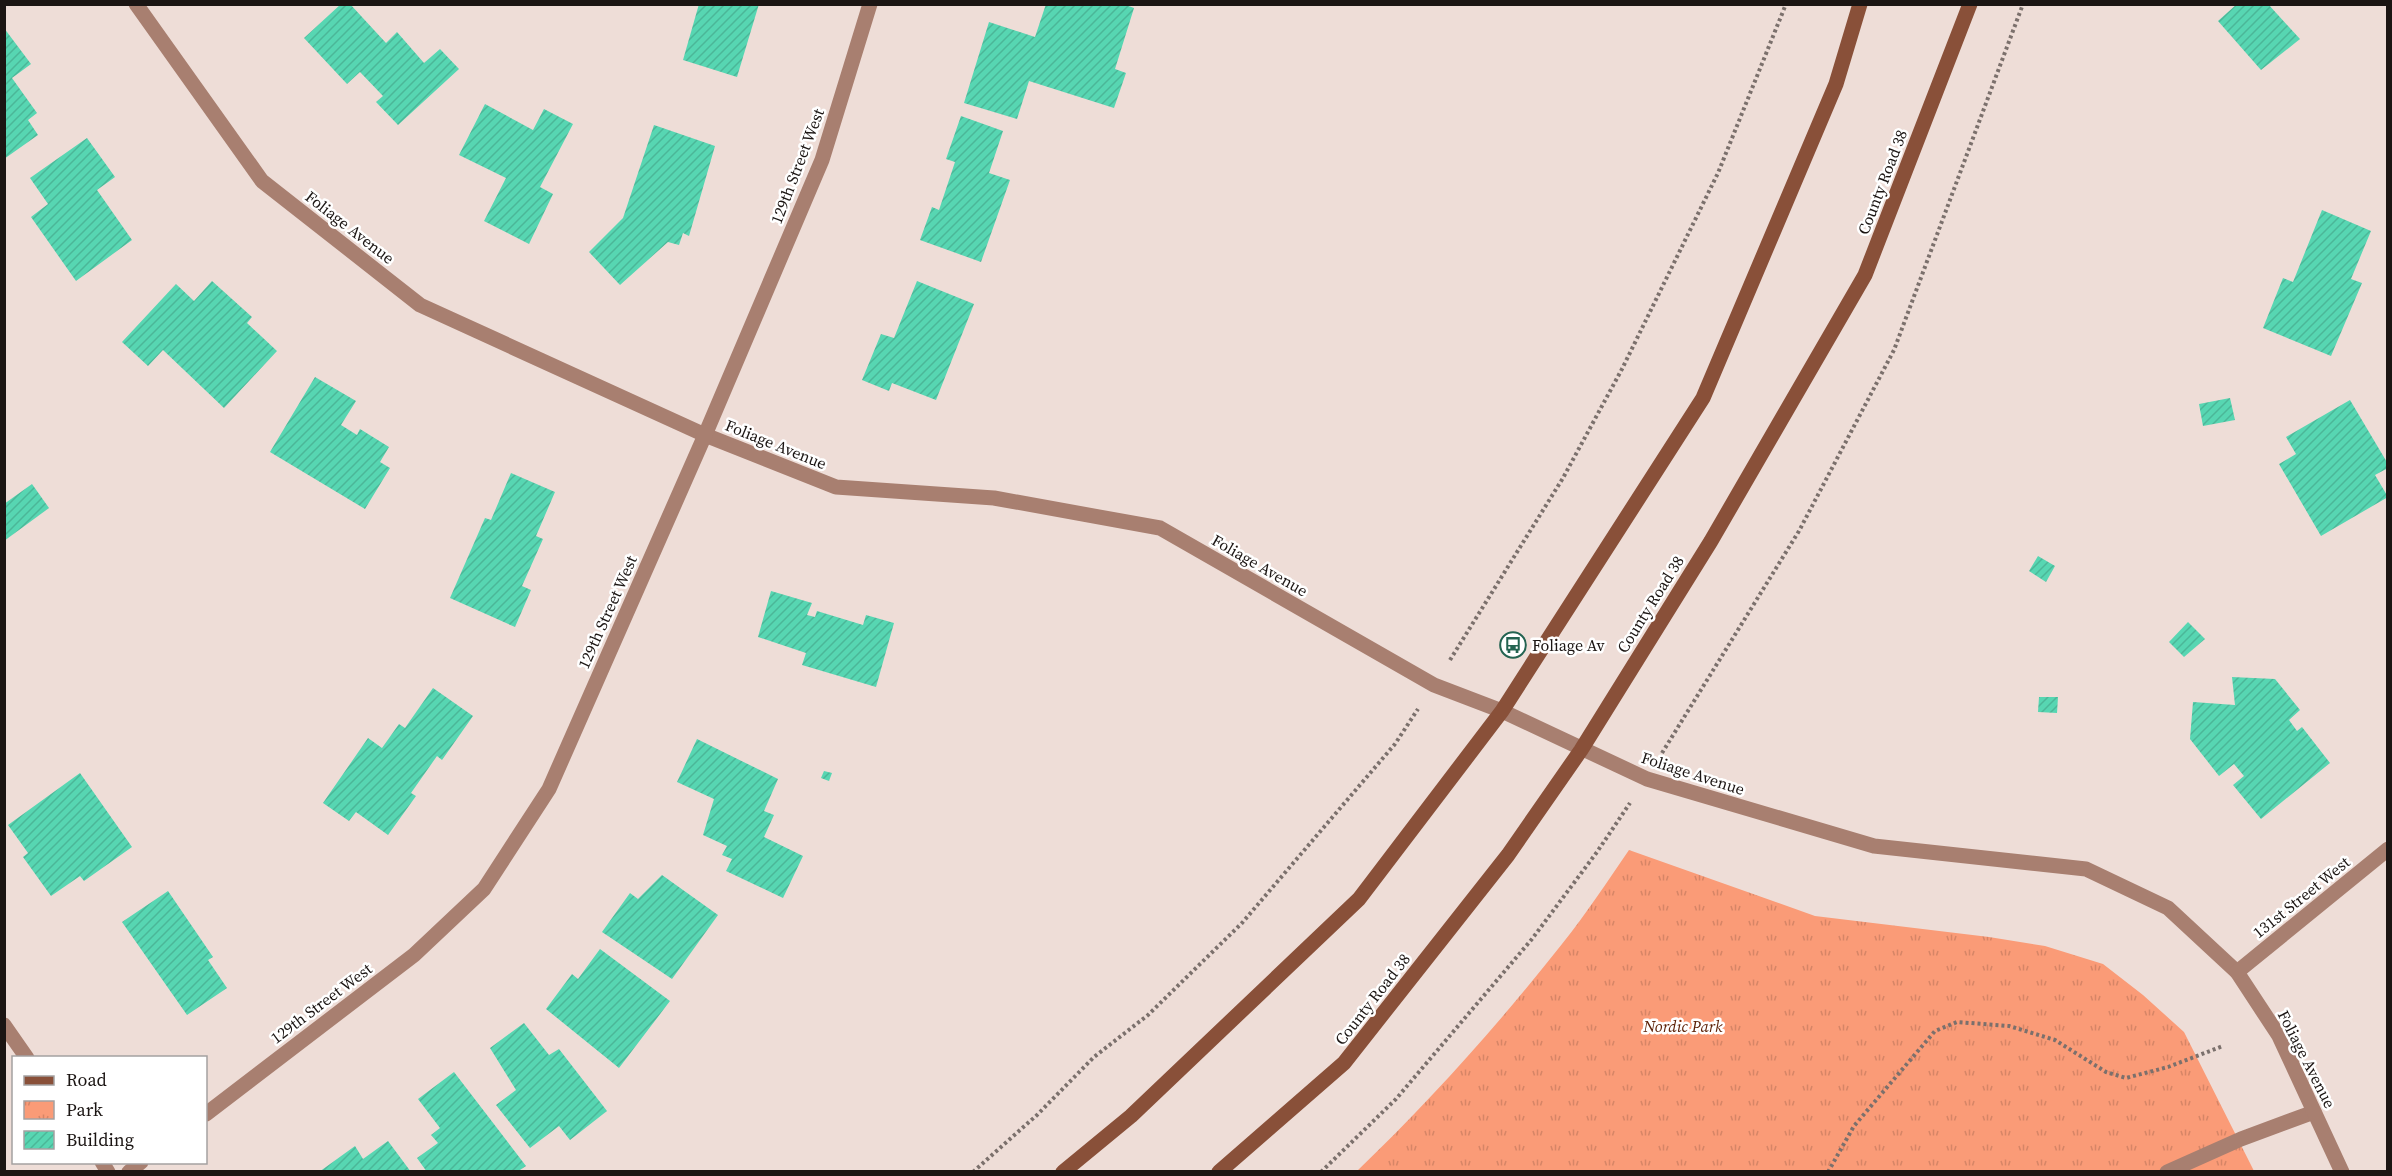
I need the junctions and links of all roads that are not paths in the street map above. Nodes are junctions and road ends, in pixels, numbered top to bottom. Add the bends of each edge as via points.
1 (136, 4) edge
2 (870, 4) edge
3 (1860, 4) edge
4 (1970, 4) edge
5 (705, 435) junction
6 (1502, 711) junction
7 (1581, 750) junction
8 (2388, 849) edge
9 (2237, 972) junction
10 (4, 1025) edge
11 (26, 1056) edge
12 (2314, 1112) junction
13 (207, 1113) edge
14 (1063, 1172) edge
15 (1219, 1172) edge
16 (2167, 1172) edge
17 (2342, 1172) edge

1 - 5 street, Foliage Avenue via 262,181 420,305
2 - 5 street, 129th Street West via 822,160
3 - 6 main road via 1836,84 1704,398
4 - 7 main road, County Road 38 via 1865,275 1711,541
5 - 6 street, Foliage Avenue via 836,487 993,498 1160,528 1434,685
5 - 13 street, 129th Street West via 549,789 484,889 414,955
6 - 7 street, Foliage Avenue
6 - 14 main road via 1359,899 1131,1116
7 - 9 street, Foliage Avenue via 1647,779 1874,846 2086,870 2168,908
7 - 15 main road, County Road 38 via 1508,855 1344,1064
8 - 9 street, 131st Street West
9 - 12 street, Foliage Avenue via 2279,1036
10 - 11 street
12 - 16 street
12 - 17 street, Foliage Avenue

